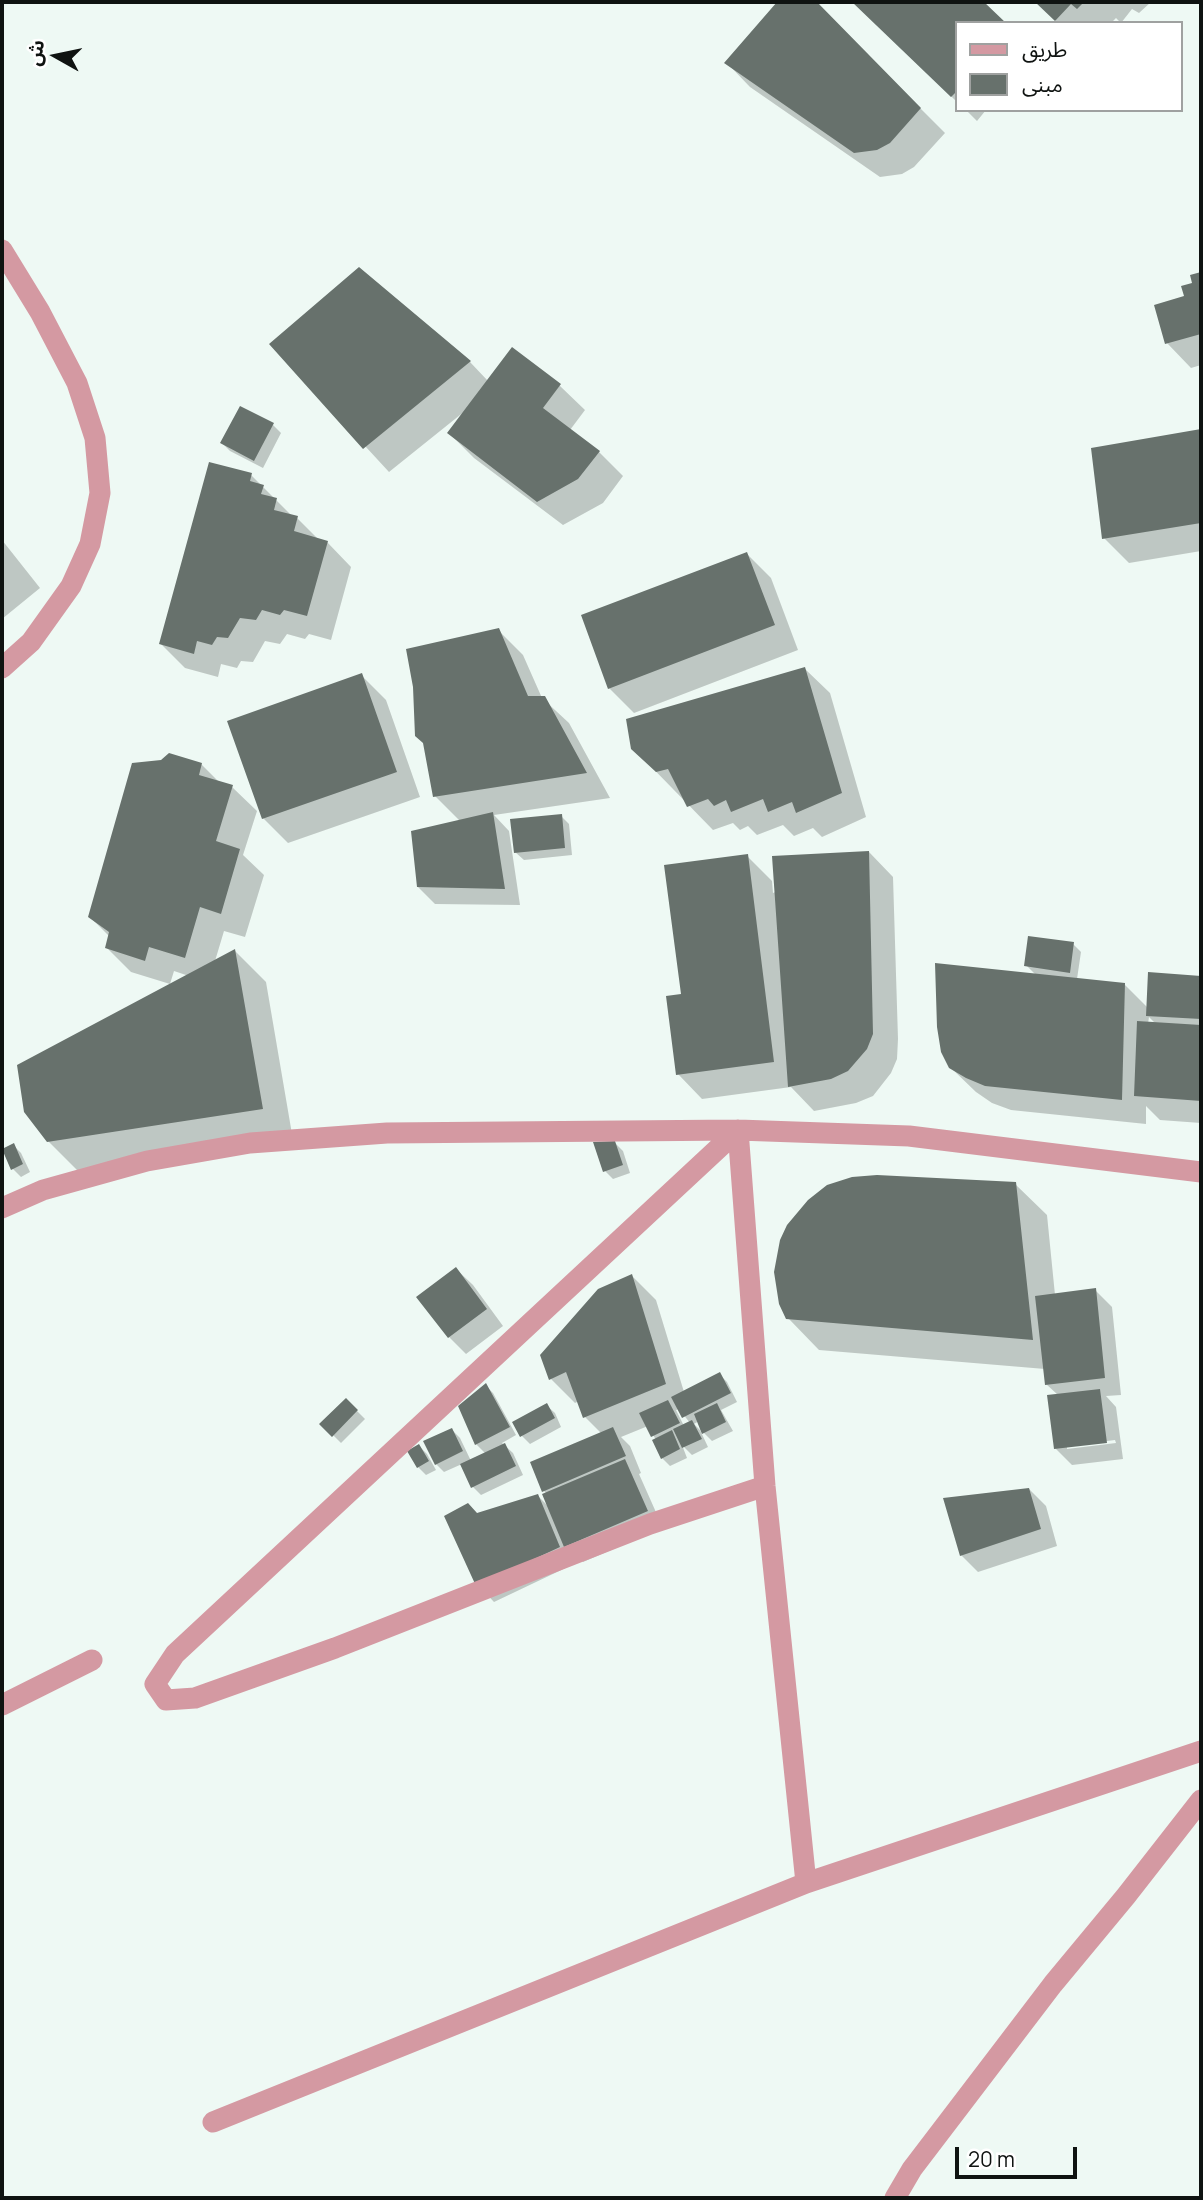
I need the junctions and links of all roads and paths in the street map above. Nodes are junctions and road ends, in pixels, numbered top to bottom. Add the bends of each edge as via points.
1 (2, 250) edge
2 (2, 668) edge
3 (738, 1130) junction
4 (1201, 1172) edge
5 (2, 1208) edge
6 (765, 1486) junction
7 (92, 1660) dead end
8 (2, 1705) edge
9 (1201, 1751) edge
10 (1201, 1800) edge
11 (806, 1883) junction
12 (213, 2122) dead end
13 (895, 2198) edge

1 - 2 street via 77,383 95,438 100,493 90,544 71,586 31,642
3 - 4 street via 909,1136
3 - 5 street via 387,1133 250,1143 147,1161 43,1190
3 - 6 street
3 - 6 street via 174,1654 155,1684 166,1700 195,1698 650,1524
6 - 11 street
7 - 8 street
9 - 11 street
10 - 13 street via 1053,1984 912,2169
11 - 12 street

